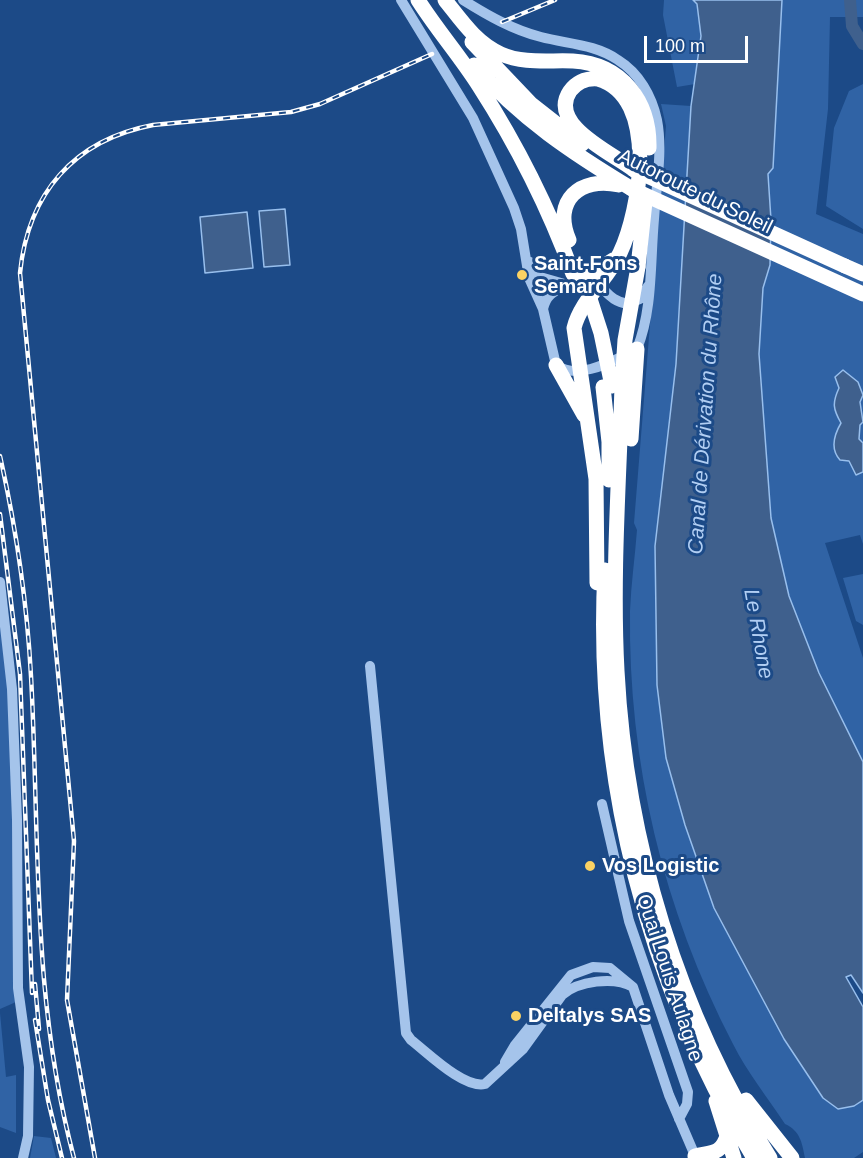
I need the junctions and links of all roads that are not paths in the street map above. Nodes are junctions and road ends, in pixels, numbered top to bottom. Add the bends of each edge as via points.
1 (401, 0) edge
2 (418, 0) edge
3 (427, 0) edge
4 (444, 0) edge
5 (463, 0) edge
6 (634, 170) junction
7 (632, 189) junction
8 (525, 249) junction
9 (620, 254) junction
10 (863, 274) edge
11 (576, 278) junction
12 (649, 282) junction
13 (600, 285) junction
14 (863, 294) edge
15 (613, 298) junction
16 (543, 309) junction
17 (574, 337) junction
18 (636, 349) junction
19 (608, 362) junction
20 (556, 365) junction
21 (580, 371) junction
22 (612, 386) junction
23 (590, 428) junction
24 (0, 582) edge
25 (616, 615) junction
26 (370, 666) dead end
27 (603, 667) junction
28 (602, 804) dead end
29 (633, 987) junction
30 (720, 1068) junction
31 (499, 1072) junction
32 (717, 1091) junction
33 (679, 1119) junction
34 (727, 1136) junction
35 (696, 1157) edge
36 (23, 1158) edge
37 (734, 1158) edge
38 (754, 1158) edge
39 (770, 1158) edge
40 (792, 1158) edge

1 - 8 street via 477,128 518,218
2 - 11 highway via 473,76 499,120
3 - 7 highway, Autoroute du Soleil via 477,68 525,116 576,155
4 - 6 highway, Autoroute du Soleil via 477,48 531,104 579,142 619,166
4 - 22 highway, bridge via 495,51 524,60 596,65 618,76 635,93 646,118 649,141 638,267 626,340
5 - 12 street via 511,27 592,47 617,59 646,89 659,138
6 - 9 highway via 587,139 571,123 565,103 578,83 594,78 609,84 625,100 636,121 636,204
6 - 10 highway, Autoroute du Soleil, bridge
7 - 11 highway via 594,182 579,189 568,202 564,228
7 - 14 highway, Autoroute du Soleil, bridge
8 - 11 street via 540,277
8 - 16 street via 529,278
9 - 11 highway via 604,268
9 - 13 highway
11 - 13 street
11 - 16 street via 548,296
11 - 22 highway
12 - 15 street via 634,303 624,304
12 - 18 street via 645,325
13 - 15 street
13 - 17 highway via 578,317
15 - 18 street via 633,334
16 - 20 street
17 - 19 street via 587,359
17 - 21 highway
18 - 19 street
18 - 25 highway
19 - 21 street
20 - 21 street
20 - 23 highway
21 - 23 highway
22 - 25 highway via 619,480
22 - 27 highway
23 - 27 highway via 598,500 597,636
24 - 36 street via 12,689 18,988 29,1067 29,1113
25 - 30 highway via 620,714 641,845 677,969
26 - 31 street via 406,1033 465,1082 485,1084
27 - 32 highway via 619,802 642,903 674,995
28 - 33 street, Quai Louis Aulagne via 629,921 688,1092
29 - 31 street via 614,981 570,989 524,1049
29 - 31 street via 610,968 593,967 577,972 565,981 515,1045
29 - 33 street
30 - 39 highway
30 - 40 highway via 732,1075 764,1125
32 - 34 highway via 715,1105
32 - 38 highway
33 - 35 street
34 - 35 highway via 720,1150
34 - 37 highway

